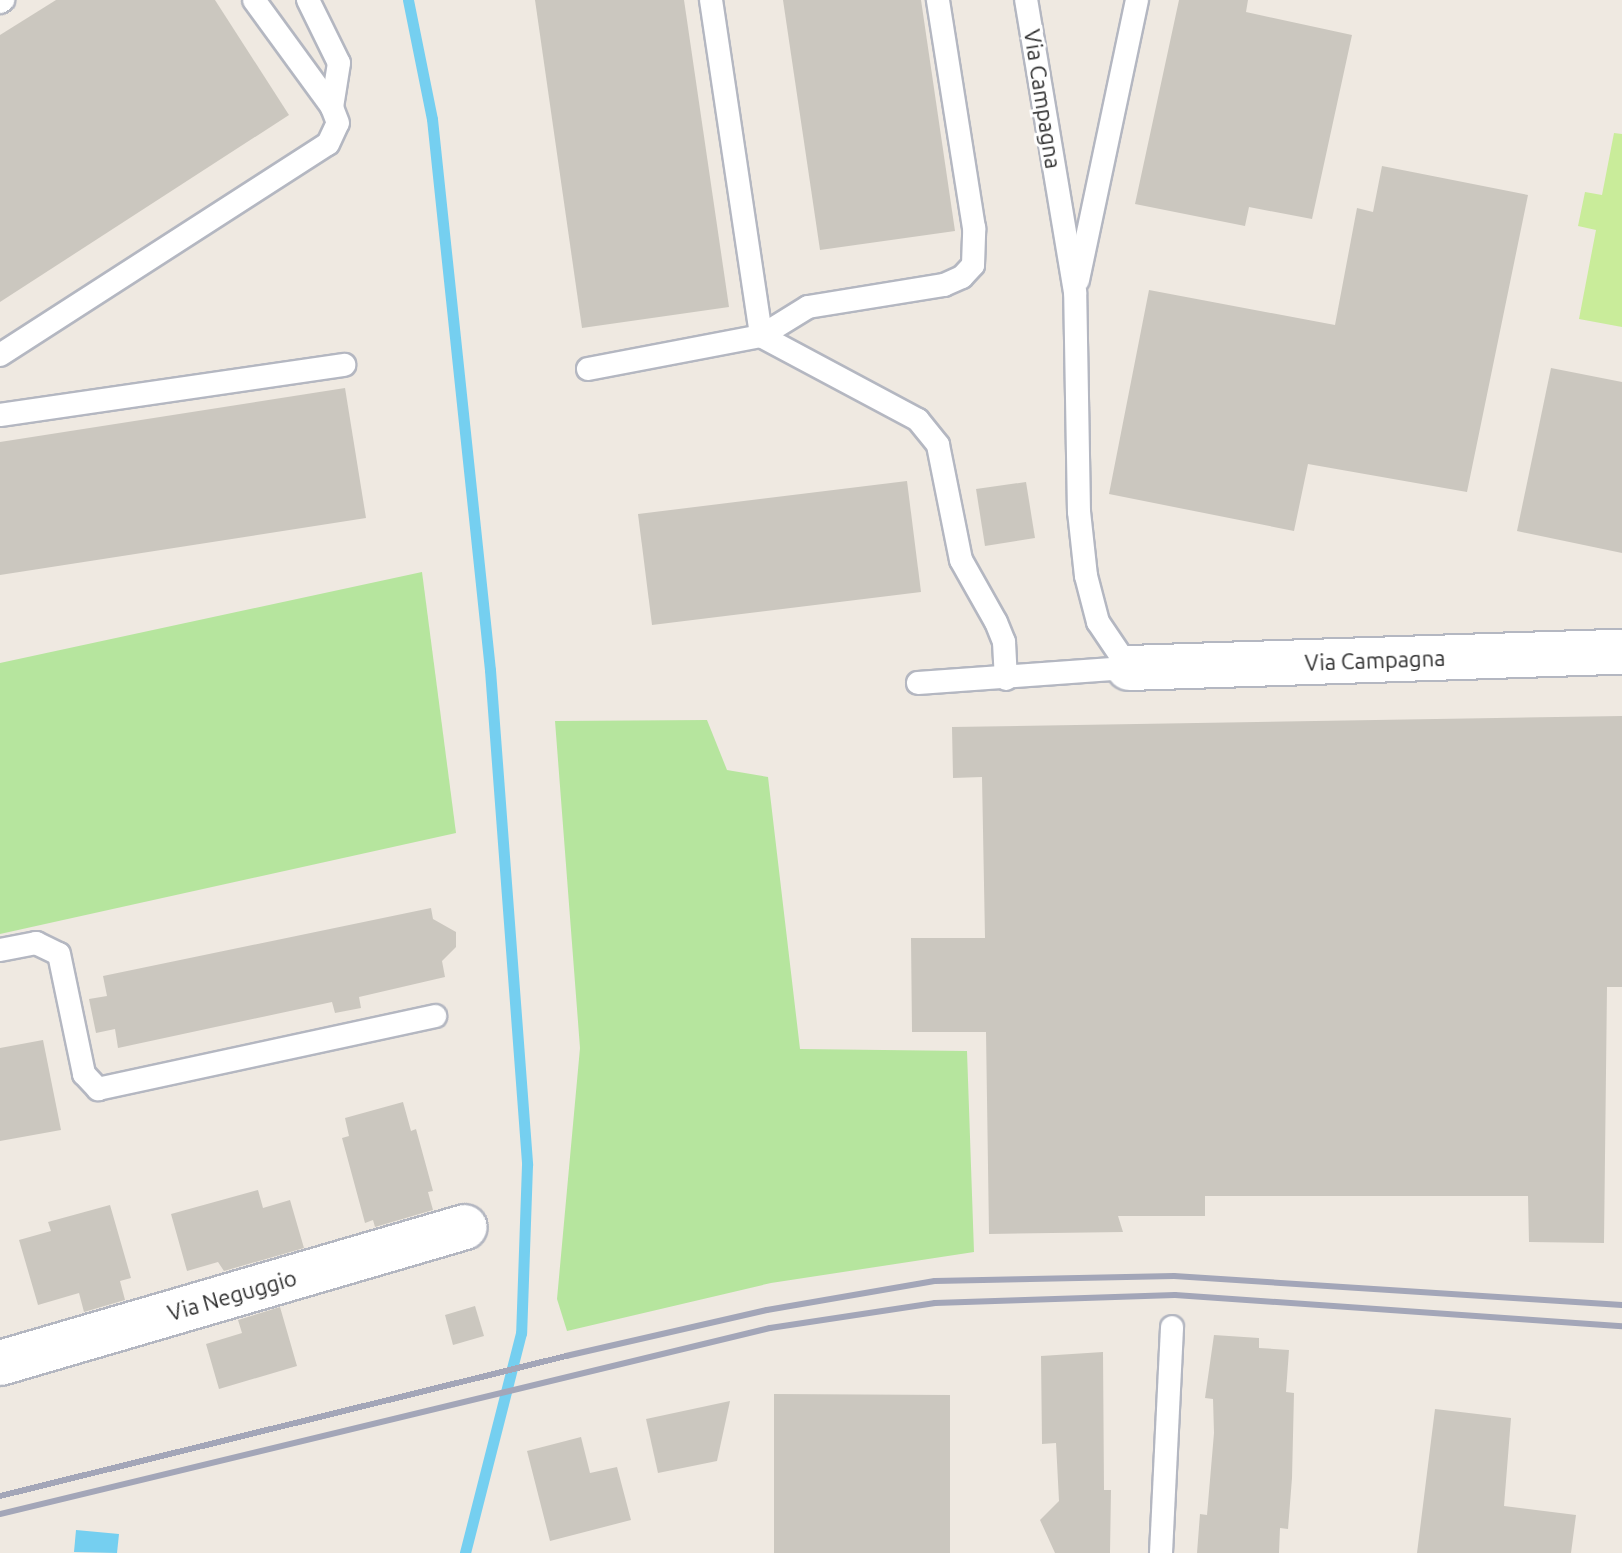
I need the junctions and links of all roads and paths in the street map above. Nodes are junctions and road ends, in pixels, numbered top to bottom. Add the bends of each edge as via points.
1 (254, 0) edge
2 (308, 0) edge
3 (711, 0) edge
4 (938, 0) edge
5 (1026, 0) edge
6 (1137, 0) edge
7 (332, 107) junction
8 (1075, 292) junction
9 (761, 336) junction
10 (0, 355) edge
11 (344, 365) dead end
12 (588, 369) dead end
13 (0, 415) edge
14 (1622, 652) edge
15 (1129, 668) junction
16 (1006, 679) junction
17 (918, 683) dead end
18 (0, 950) edge
19 (435, 1016) dead end
20 (465, 1227) dead end
21 (1172, 1327) dead end
22 (0, 1363) edge
23 (1161, 1553) edge

1 - 7 lane
2 - 7 lane via 339,63
3 - 9 lane
4 - 9 lane via 974,228 973,265 944,285 808,307
5 - 8 lane, Via Campagna
6 - 8 lane, Via Campagna
7 - 10 lane via 335,134 316,155
8 - 15 lane, Via Campagna via 1079,512 1086,576 1098,622
9 - 12 lane
9 - 16 lane via 918,420 929,431 943,464 961,560 1004,642
11 - 13 lane
14 - 15 street, Via Campagna
15 - 16 lane, Via Campagna
16 - 17 lane, Via Campagna
18 - 19 lane via 45,944 59,954 84,1074 98,1089
20 - 22 street, Via Neguggio
21 - 23 lane

